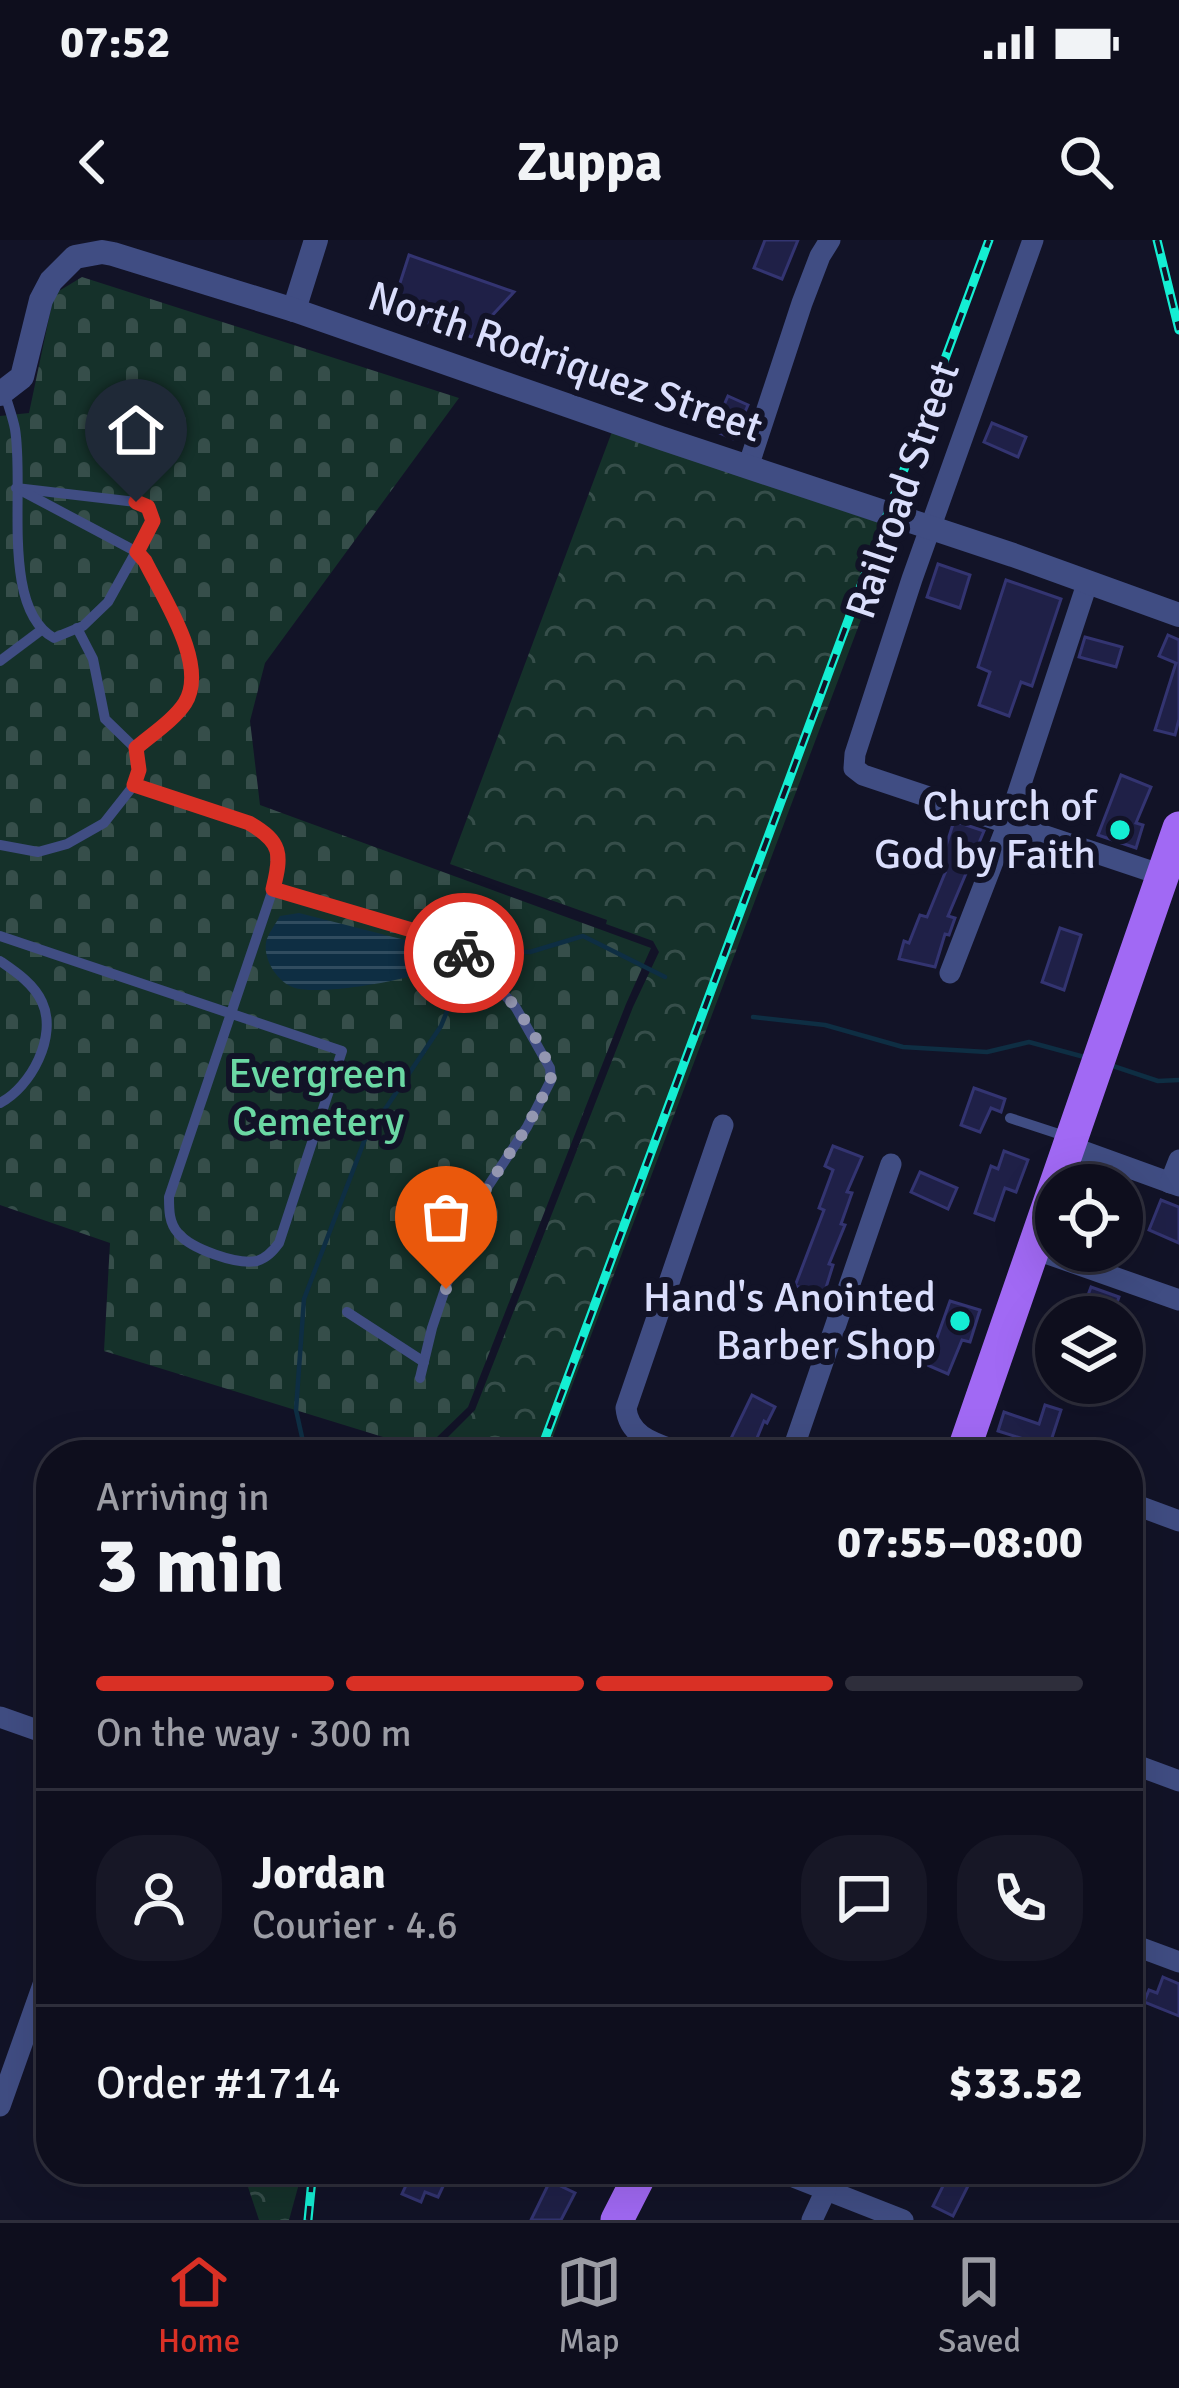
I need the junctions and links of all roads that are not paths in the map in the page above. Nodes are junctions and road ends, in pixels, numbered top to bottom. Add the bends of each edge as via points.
1 (316, 240) edge
2 (830, 240) edge
3 (1033, 240) edge
4 (294, 310) junction
5 (2, 392) edge
6 (748, 466) junction
7 (16, 488) junction
8 (930, 527) junction
9 (137, 552) junction
10 (1088, 581) junction
11 (1179, 614) edge
12 (77, 628) junction
13 (40, 631) junction
14 (0, 661) edge
15 (136, 748) junction
16 (134, 785) junction
17 (1007, 823) junction
18 (1179, 827) edge
19 (0, 845) edge
20 (1162, 874) junction
21 (273, 889) junction
22 (0, 936) edge
23 (0, 962) edge
24 (950, 973) dead end
25 (231, 1014) junction
26 (0, 1103) edge
27 (1010, 1118) dead end
28 (723, 1125) dead end
29 (1070, 1142) junction
30 (1179, 1160) edge
31 (891, 1164) dead end
32 (1175, 1185) edge
33 (1034, 1249) junction
34 (1179, 1300) edge
35 (347, 1312) dead end
36 (424, 1362) junction
37 (420, 1378) dead end
38 (650, 1440) edge
39 (796, 1440) edge
40 (968, 1440) edge
41 (1143, 1508) edge
42 (1179, 1522) edge
43 (0, 1718) edge
44 (36, 1730) edge
45 (1143, 1768) edge
46 (1179, 1781) edge
47 (1143, 1949) edge
48 (1179, 1962) edge
49 (36, 2004) edge
50 (0, 2106) edge
51 (635, 2184) edge
52 (811, 2184) edge
53 (826, 2190) junction
54 (616, 2220) edge
55 (812, 2220) edge
56 (903, 2220) edge

1 - 4 street
2 - 6 street
3 - 8 street, Railroad Street
4 - 5 street, North Rodriquez Street via 113,254 84,254 51,280 22,376
4 - 6 street, North Rodriquez Street
5 - 7 lane via 16,431
6 - 8 street, North Rodriquez Street
7 - 9 lane
7 - 9 lane via 148,507 153,521
7 - 13 lane via 19,595
8 - 10 street, North Rodriquez Street
8 - 17 street, Railroad Street via 854,768
9 - 12 lane via 108,602
9 - 15 lane via 193,671 184,704
10 - 11 street, North Rodriquez Street
10 - 17 street
12 - 13 lane via 54,638
12 - 15 lane via 93,659 105,719
13 - 14 lane
15 - 16 lane
16 - 19 lane via 104,823 67,844 38,852
16 - 21 lane via 264,831 278,854
17 - 20 street
17 - 24 street
18 - 20 main road
20 - 29 main road
21 - 25 lane
21 - 36 lane via 461,950 516,1008 544,1054 551,1080 471,1212
22 - 25 lane
23 - 26 lane via 28,981 46,1014 35,1067
25 - 25 lane via 342,1051 279,1243 250,1262 181,1238 169,1210
27 - 29 lane
28 - 38 street via 626,1408 638,1435
29 - 32 street
29 - 33 main road
30 - 32 street
31 - 39 street
33 - 34 street
33 - 40 main road
35 - 36 lane
36 - 37 lane
41 - 42 street
43 - 44 street
45 - 46 street
47 - 48 street
49 - 50 street
51 - 54 main road
52 - 53 street
53 - 55 street
53 - 56 street

